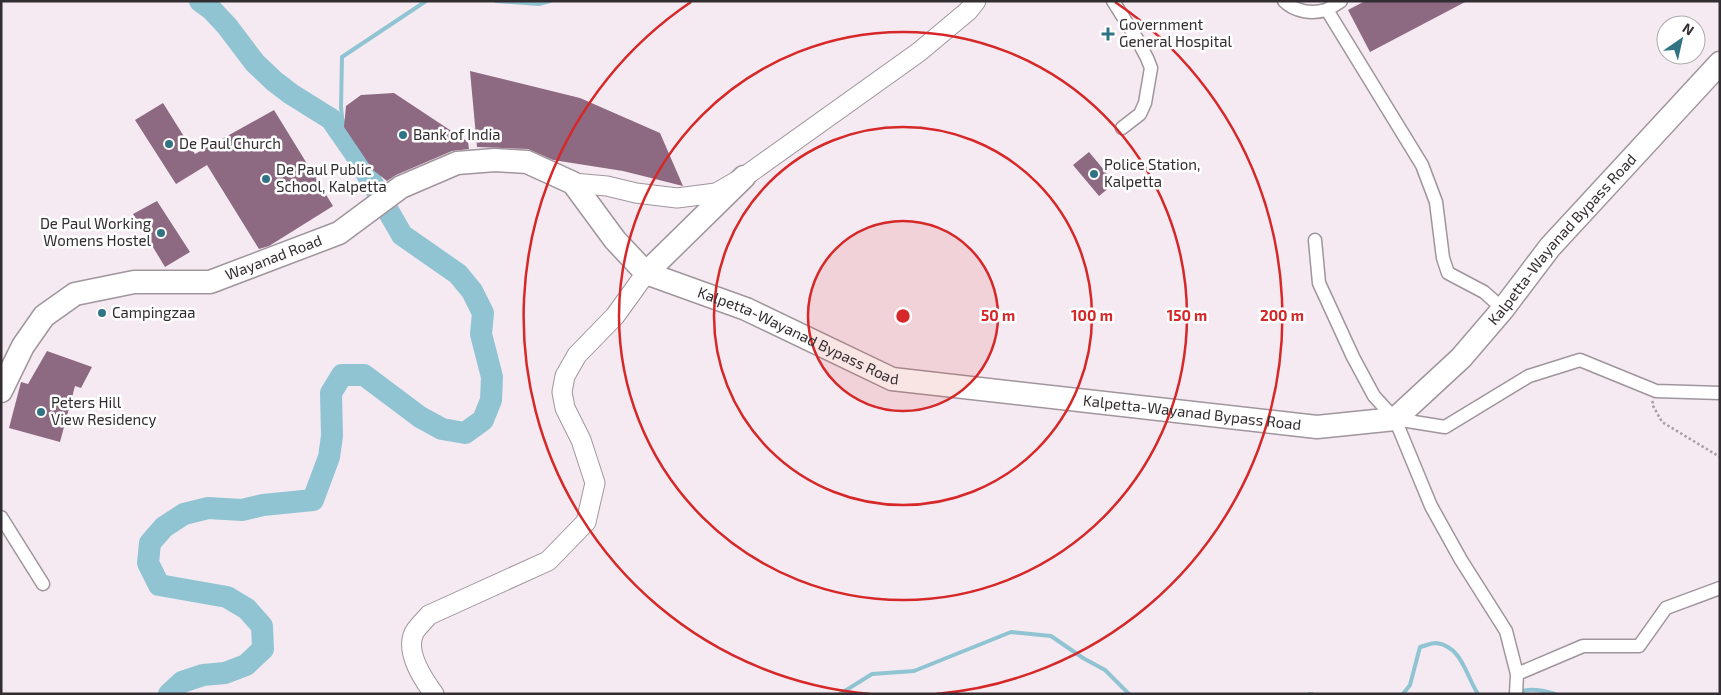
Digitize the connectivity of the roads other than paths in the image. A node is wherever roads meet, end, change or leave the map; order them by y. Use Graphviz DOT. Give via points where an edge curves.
graph roads {
  1 [pos="976,1"];
  2 [pos="1113,1"];
  3 [pos="1284,1"];
  4 [pos="1341,1"];
  5 [pos="1327,10"];
  6 [pos="1720,63"];
  7 [pos="1122,128"];
  8 [pos="744,177"];
  9 [pos="573,183"];
  10 [pos="1315,240"];
  11 [pos="646,273"];
  12 [pos="1503,309"];
  13 [pos="1,391"];
  14 [pos="1720,392"];
  15 [pos="1395,419"];
  16 [pos="1,517"];
  17 [pos="42,584"];
  18 [pos="1720,588"];
  19 [pos="1517,674"];
  20 [pos="434,694"];
  21 [pos="1516,694"];
  1 -- 8 [label="main road" via="919,52"];
  2 -- 7 [label="street" via="1148,58 1150,68 1145,103 1140,114"];
  3 -- 5 [label="street" via="1303,12"];
  4 -- 5 [label="street"];
  5 -- 12 [label="street" via="1422,165 1436,202 1448,273 1484,292"];
  6 -- 12 [label="highway, Kalpetta-Wayanad Bypass Road" via="1550,247"];
  8 -- 9 [label="main road" via="716,193 677,198"];
  8 -- 11 [label="highway"];
  9 -- 11 [label="highway, Kalpetta-Wayanad Bypass Road" via="615,240"];
  9 -- 13 [label="highway, Wayanad Road" via="527,162 457,163 401,187 339,233 210,282 134,282 75,294 44,316 22,346"];
  10 -- 15 [label="street" via="1319,284 1374,396"];
  11 -- 15 [label="highway, Kalpetta-Wayanad Bypass Road" via="746,309 892,379 1318,427"];
  11 -- 20 [label="main road" via="615,316 578,355 565,376 562,392 565,408 595,483 586,522 548,561 429,616 421,623 411,644 419,672"];
  12 -- 15 [label="highway, Kalpetta-Wayanad Bypass Road" via="1461,358"];
  14 -- 15 [label="street" via="1656,391 1580,360 1529,376 1446,427"];
  15 -- 19 [label="street" via="1431,506 1506,631"];
  16 -- 17 [label="street"];
  18 -- 19 [label="street" via="1666,608 1639,646 1583,646"];
  19 -- 21 [label="street"];
}
